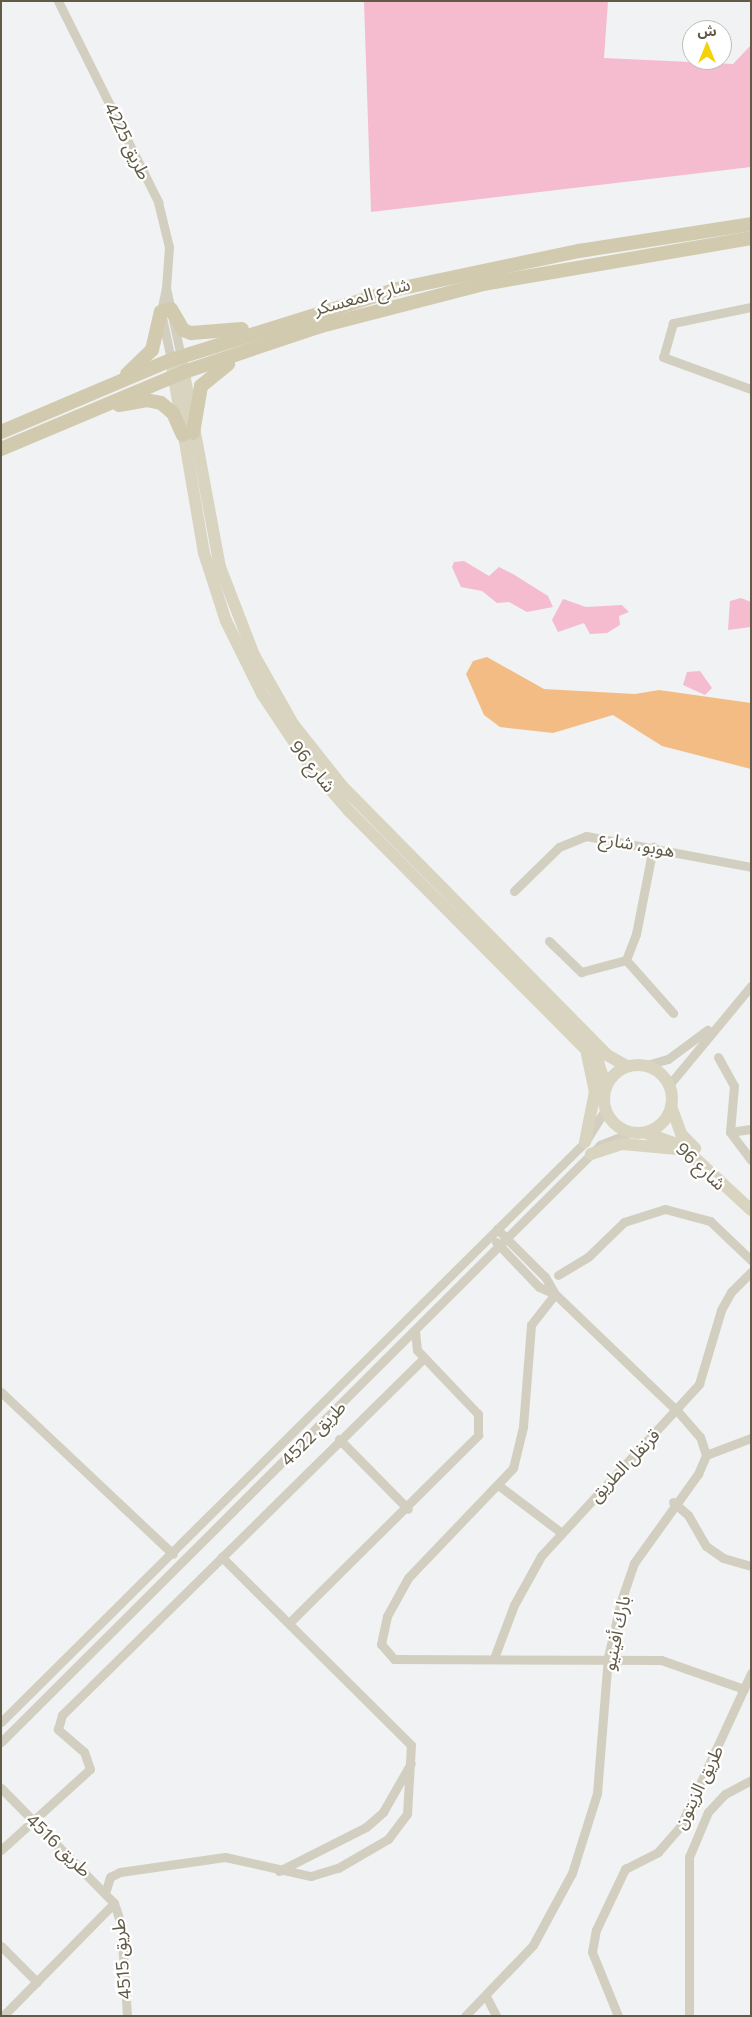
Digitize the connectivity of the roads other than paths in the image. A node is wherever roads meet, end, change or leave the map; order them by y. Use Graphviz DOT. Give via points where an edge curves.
graph roads {
  1 [pos="58,1"];
  2 [pos="751,224"];
  3 [pos="751,238"];
  4 [pos="751,307"];
  5 [pos="166,310"];
  6 [pos="289,321"];
  7 [pos="268,343"];
  8 [pos="176,358"];
  9 [pos="179,374"];
  10 [pos="120,381"];
  11 [pos="751,389"];
  12 [pos="75,415"];
  13 [pos="1,432"];
  14 [pos="188,434"];
  15 [pos="1,449"];
  16 [pos="653,846"];
  17 [pos="751,866"];
  18 [pos="514,891"];
  19 [pos="550,941"];
  20 [pos="626,960"];
  21 [pos="751,986"];
  22 [pos="673,1013"];
  23 [pos="715,1024"];
  24 [pos="584,1048"];
  25 [pos="718,1057"];
  26 [pos="648,1065"];
  27 [pos="625,1066"];
  28 [pos="669,1085"];
  29 [pos="606,1087"];
  30 [pos="672,1106"];
  31 [pos="606,1109"];
  32 [pos="751,1129"];
  33 [pos="730,1132"];
  34 [pos="629,1133"];
  35 [pos="646,1133"];
  36 [pos="585,1142"];
  37 [pos="590,1154"];
  38 [pos="694,1157"];
  39 [pos="751,1160"];
  40 [pos="751,1209"];
  41 [pos="497,1229"];
  42 [pos="490,1236"];
  43 [pos="508,1238"];
  44 [pos="500,1245"];
  45 [pos="751,1260"];
  46 [pos="751,1272"];
  47 [pos="558,1275"];
  48 [pos="545,1277"];
  49 [pos="537,1285"];
  50 [pos="555,1294"];
  51 [pos="415,1332"];
  52 [pos="400,1347"];
  53 [pos="417,1350"];
  54 [pos="424,1358"];
  55 [pos="1,1392"];
  56 [pos="677,1411"];
  57 [pos="751,1438"];
  58 [pos="339,1439"];
  59 [pos="706,1455"];
  60 [pos="498,1485"];
  61 [pos="674,1502"];
  62 [pos="408,1509"];
  63 [pos="560,1531"];
  64 [pos="173,1554"];
  65 [pos="222,1557"];
  66 [pos="751,1566"];
  67 [pos="289,1623"];
  68 [pos="608,1657"];
  69 [pos="494,1658"];
  70 [pos="751,1674"];
  71 [pos="744,1689"];
  72 [pos="1,1722"];
  73 [pos="1,1742"];
  74 [pos="413,1759"];
  75 [pos="751,1780"];
  76 [pos="1,1788"];
  77 [pos="34,1822"];
  78 [pos="1,1850"];
  79 [pos="278,1871"];
  80 [pos="106,1890"];
  81 [pos="114,1903"];
  82 [pos="1,1946"];
  83 [pos="37,1982"];
  84 [pos="486,1998"];
  85 [pos="3,2016"];
  86 [pos="127,2016"];
  87 [pos="465,2016"];
  88 [pos="496,2016"];
  89 [pos="618,2016"];
  90 [pos="689,2016"];
  1 -- 5 [label="street, طريق 4225" via="158,202 168,246"];
  2 -- 6 [label="main road, شارع المعسكر" via="478,271"];
  3 -- 7 [label="main road, شارع المعسكر" via="483,284"];
  4 -- 11 [label="street" via="676,322 668,328 664,360 694,366"];
  5 -- 6 [label="main road" via="183,330 197,334"];
  5 -- 8 [label="street, طريق 4225"];
  5 -- 10 [label="main road" via="152,350"];
  6 -- 8 [label="main road, شارع المعسكر"];
  7 -- 9 [label="main road, شارع المعسكر"];
  7 -- 14 [label="main road" via="204,381 196,397"];
  8 -- 9 [label="street, شارع 96"];
  8 -- 10 [label="main road, شارع المعسكر"];
  9 -- 12 [label="main road, شارع المعسكر"];
  9 -- 14 [label="street, شارع 96"];
  10 -- 13 [label="main road, شارع المعسكر"];
  12 -- 14 [label="main road" via="151,400 173,414"];
  12 -- 15 [label="main road, شارع المعسكر"];
  14 -- 24 [label="street, شارع 96" via="204,553 223,612 242,658 286,732 349,811"];
  14 -- 27 [label="street, شارع 96" via="214,543 238,620 293,724 343,787 595,1043"];
  16 -- 17 [label="street, هوبو، شارع"];
  16 -- 18 [label="street, هوبو، شارع" via="578,837 559,846"];
  16 -- 20 [label="street" via="636,934"];
  19 -- 20 [label="street" via="581,972"];
  20 -- 22 [label="street"];
  21 -- 23 [label="street"];
  23 -- 26 [label="street" via="668,1059"];
  23 -- 28 [label="street"];
  24 -- 29 [label="street, شارع 96" via="598,1062"];
  24 -- 36 [label="street" via="595,1092"];
  25 -- 33 [label="street" via="728,1067 734,1086"];
  26 -- 27 [label="street"];
  26 -- 28 [label="street" via="663,1074"];
  27 -- 29 [label="street"];
  28 -- 30 [label="street"];
  29 -- 31 [label="street"];
  30 -- 35 [label="street" via="660,1125"];
  30 -- 40 [label="street, شارع 96" via="681,1134"];
  31 -- 34 [label="street" via="615,1123"];
  31 -- 36 [label="street, طريق 4522"];
  32 -- 33 [label="street"];
  33 -- 39 [label="street"];
  34 -- 35 [label="street"];
  34 -- 37 [label="street, طريق 4522" via="613,1137"];
  35 -- 38 [label="street, شارع 96" via="669,1138"];
  36 -- 41 [label="street, طريق 4522"];
  37 -- 38 [label="street" via="622,1144 651,1144"];
  37 -- 43 [label="street, طريق 4522"];
  38 -- 40 [label="street, شارع 96"];
  41 -- 42 [label="street, طريق 4522"];
  41 -- 43 [label="street"];
  42 -- 44 [label="street"];
  42 -- 64 [label="street, طريق 4522"];
  43 -- 44 [label="street, طريق 4522"];
  43 -- 48 [label="street"];
  44 -- 49 [label="street"];
  44 -- 51 [label="street, طريق 4522"];
  45 -- 47 [label="street" via="710,1221 665,1209 624,1222 588,1258"];
  46 -- 56 [label="street, قرنفل الطريق" via="730,1292 716,1325 703,1374"];
  48 -- 49 [label="street"];
  48 -- 50 [label="street"];
  49 -- 50 [label="street"];
  50 -- 56 [label="street"];
  50 -- 60 [label="street" via="531,1325 520,1448 513,1468"];
  51 -- 52 [label="street, طريق 4522"];
  51 -- 53 [label="street"];
  52 -- 53 [label="street"];
  52 -- 73 [label="street, طريق 4522"];
  53 -- 54 [label="street"];
  54 -- 58 [label="street"];
  54 -- 62 [label="street" via="478,1414 480,1427 468,1448"];
  55 -- 64 [label="street"];
  56 -- 59 [label="street" via="700,1437"];
  56 -- 63 [label="street, قرنفل الطريق"];
  57 -- 59 [label="street"];
  58 -- 62 [label="street, طريق 4522"];
  58 -- 65 [label="street"];
  59 -- 61 [label="street, بارك أفينيو" via="698,1474"];
  60 -- 63 [label="street"];
  60 -- 69 [label="street" via="429,1552 394,1600 381,1644 394,1658"];
  61 -- 66 [label="street" via="688,1515 706,1546 723,1558"];
  61 -- 68 [label="street, بارك أفينيو" via="634,1563"];
  62 -- 67 [label="street"];
  63 -- 69 [label="street, قرنفل الطريق" via="526,1580"];
  64 -- 72 [label="street, طريق 4522"];
  65 -- 67 [label="street"];
  65 -- 77 [label="street" via="62,1715 58,1729 90,1760 90,1769"];
  67 -- 74 [label="street" via="411,1745"];
  68 -- 69 [label="street"];
  68 -- 71 [label="street" via="661,1660"];
  68 -- 84 [label="street, بارك أفينيو" via="601,1768 582,1850 533,1945"];
  70 -- 71 [label="street, طريق الزيتون"];
  71 -- 89 [label="street, طريق الزيتون" via="680,1827 658,1852 625,1869 596,1930 592,1952"];
  74 -- 79 [label="street" via="383,1812 366,1827"];
  74 -- 79 [label="street" via="407,1814 388,1839 338,1868 311,1876"];
  75 -- 90 [label="street" via="725,1794 708,1812 689,1856"];
  76 -- 77 [label="street, طريق 4516"];
  77 -- 78 [label="street"];
  77 -- 80 [label="street, طريق 4516"];
  79 -- 80 [label="street" via="225,1857 120,1872 110,1877"];
  80 -- 81 [label="street, طريق 4516"];
  81 -- 83 [label="street"];
  81 -- 86 [label="street, طريق 4515" via="121,1926"];
  82 -- 83 [label="street"];
  83 -- 85 [label="street"];
  84 -- 87 [label="street, بارك أفينيو"];
  84 -- 88 [label="street"];
}
